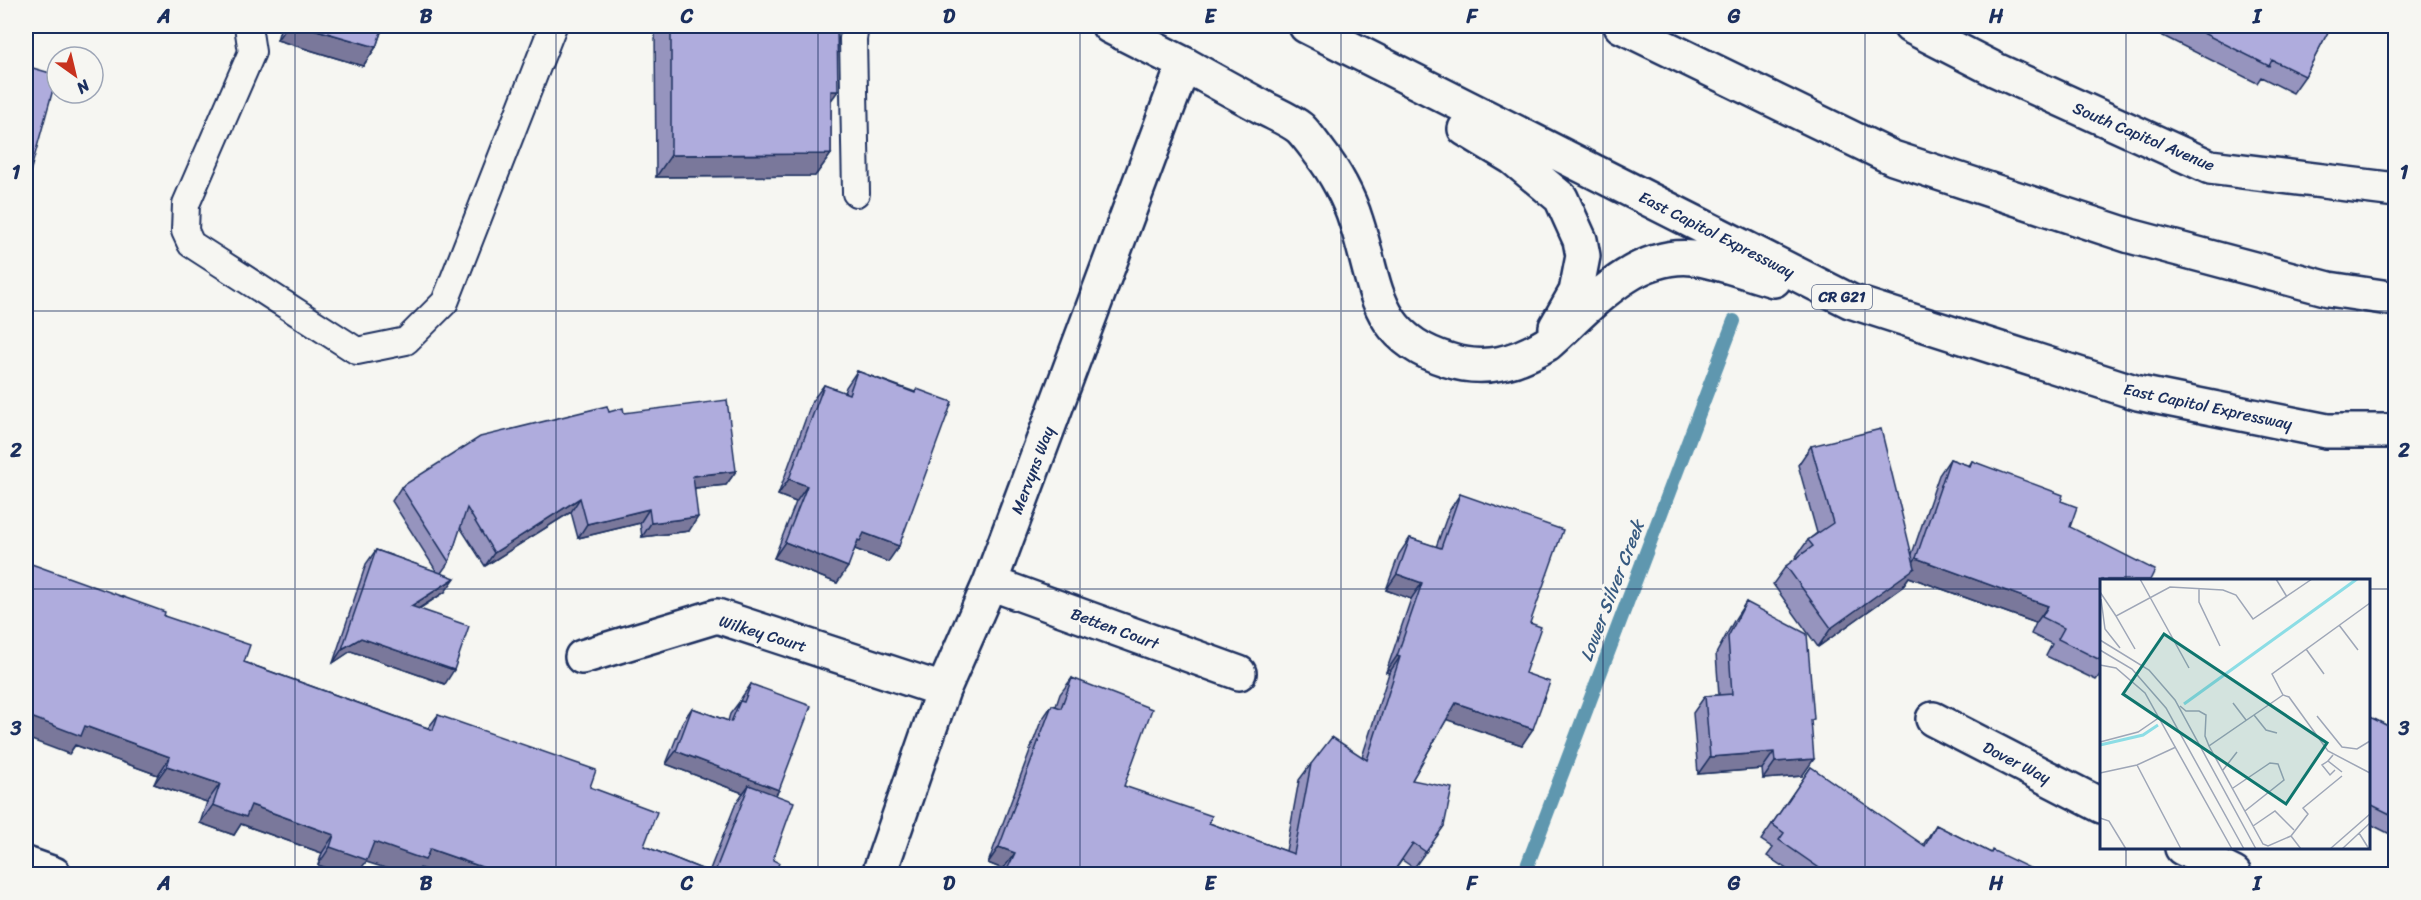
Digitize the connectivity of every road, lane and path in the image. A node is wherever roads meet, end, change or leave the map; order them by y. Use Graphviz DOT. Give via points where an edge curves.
graph roads {
  1 [pos="248,26"];
  2 [pos="553,26"];
  3 [pos="855,26"];
  4 [pos="1109,26"];
  5 [pos="1621,26"];
  6 [pos="1910,26"];
  7 [pos="1319,32"];
  8 [pos="1184,64"];
  9 [pos="2396,190"];
  10 [pos="856,193"];
  11 [pos="2396,299"];
  12 [pos="1850,301"];
  13 [pos="1547,344"];
  14 [pos="2396,431"];
  15 [pos="990,583"];
  16 [pos="582,657"];
  17 [pos="1239,673"];
  18 [pos="943,690"];
  19 [pos="1933,719"];
  20 [pos="2100,805"];
  21 [pos="2184,849"];
  22 [pos="26,864"];
  23 [pos="54,874"];
  24 [pos="879,874"];
  25 [pos="2234,874"];
  1 -- 2 [label="lane" via="252,52 186,204 185,231 191,244 357,351 406,341 445,302"];
  3 -- 10 [label="lane"];
  4 -- 8 [label="main road"];
  5 -- 11 [label="main road" via="1893,158 2130,236 2329,289"];
  6 -- 9 [label="main road, South Capitol Avenue" via="1996,70 2210,167"];
  7 -- 12 [label="main road, East Capitol Expressway / CR G21"];
  7 -- 13 [label="main road" via="1513,158 1561,198 1583,256 1576,292"];
  8 -- 13 [label="main road" via="1300,128 1322,154 1356,220 1379,303 1404,338 1431,355 1461,364 1487,366 1511,361"];
  8 -- 15 [label="main road, Mervyns Way"];
  12 -- 13 [label="main road" via="1694,258 1661,259 1636,268"];
  12 -- 14 [label="main road, East Capitol Expressway / CR G21" via="2138,393 2326,431"];
  15 -- 17 [label="main road, Betten Court"];
  15 -- 18 [label="main road, Mervyns Way"];
  16 -- 18 [label="main road, Wilkey Court" via="717,616"];
  18 -- 24 [label="main road, Mervyns Way"];
  19 -- 20 [label="main road, Dover Way"];
  21 -- 25 [label="main road"];
  22 -- 23 [label="main road"];
}
